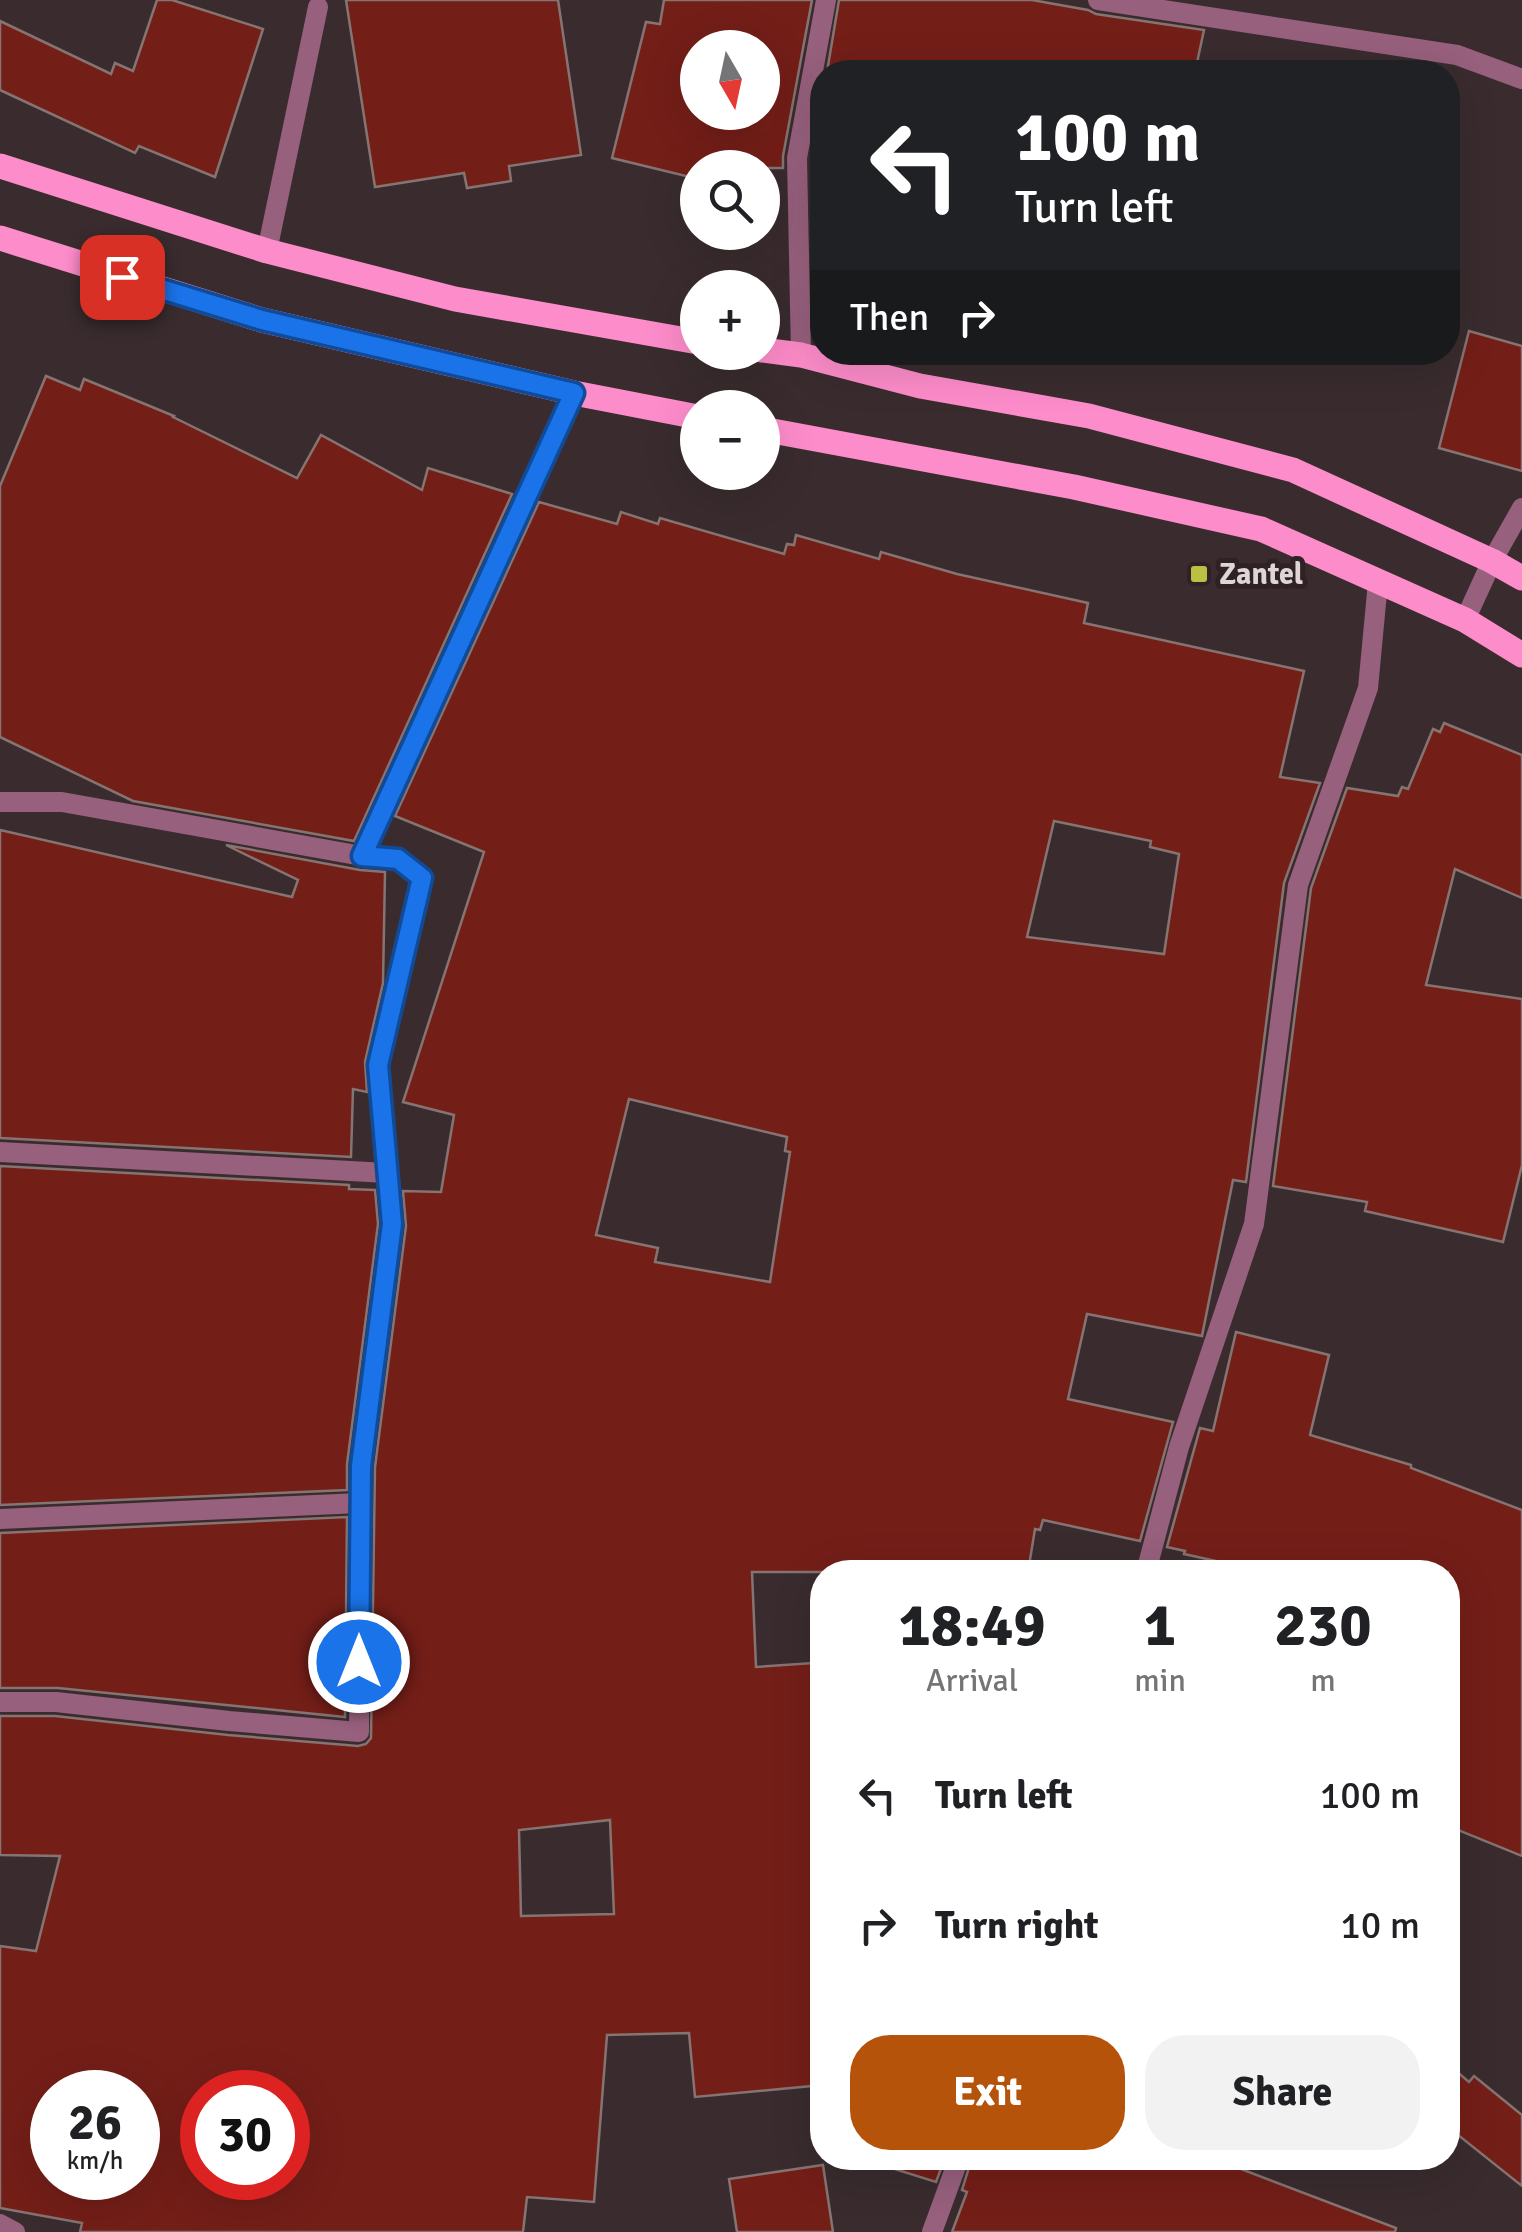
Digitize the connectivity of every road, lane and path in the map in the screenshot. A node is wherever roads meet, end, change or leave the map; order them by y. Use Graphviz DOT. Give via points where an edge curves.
graph roads {
  1 [pos="826,0"];
  2 [pos="1098,0"];
  3 [pos="318,7"];
  4 [pos="815,60"];
  5 [pos="1522,78"];
  6 [pos="810,87"];
  7 [pos="0,166"];
  8 [pos="0,238"];
  9 [pos="267,252"];
  10 [pos="680,339"];
  11 [pos="780,352"];
  12 [pos="801,355"];
  13 [pos="810,357"];
  14 [pos="839,365"];
  15 [pos="574,393"];
  16 [pos="680,413"];
  17 [pos="780,432"];
  18 [pos="1522,508"];
  19 [pos="1492,561"];
  20 [pos="1522,578"];
  21 [pos="1378,582"];
  22 [pos="1465,620"];
  23 [pos="1522,655"];
  24 [pos="0,802"];
  25 [pos="362,856"];
  26 [pos="0,1152"];
  27 [pos="387,1174"];
  28 [pos="360,1502"];
  29 [pos="0,1520"];
  30 [pos="1149,1560"];
  31 [pos="0,1702"];
  32 [pos="955,2170"];
  33 [pos="0,2224"];
  34 [pos="15,2232"];
  35 [pos="932,2232"];
  1 -- 4 [label="street"];
  2 -- 5 [label="street" via="1457,55"];
  3 -- 9 [label="street"];
  6 -- 12 [label="street" via="797,158"];
  7 -- 9 [label="main road"];
  8 -- 15 [label="main road" via="262,320"];
  9 -- 10 [label="main road" via="455,299"];
  11 -- 12 [label="main road"];
  12 -- 13 [label="main road"];
  14 -- 19 [label="main road" via="1089,416 1292,470"];
  15 -- 16 [label="main road"];
  15 -- 25 [label="street"];
  17 -- 21 [label="main road" via="1262,530"];
  18 -- 19 [label="street"];
  19 -- 20 [label="main road"];
  19 -- 22 [label="street"];
  21 -- 22 [label="main road"];
  21 -- 30 [label="street" via="1368,688 1298,885 1254,1224 1178,1447"];
  22 -- 23 [label="main road"];
  24 -- 25 [label="street" via="62,802"];
  25 -- 27 [label="street" via="398,859 422,878 378,1065"];
  26 -- 27 [label="street"];
  27 -- 28 [label="street" via="392,1224"];
  28 -- 29 [label="street"];
  28 -- 31 [label="street" via="360,1732"];
  32 -- 35 [label="street"];
  33 -- 34 [label="street"];
}
